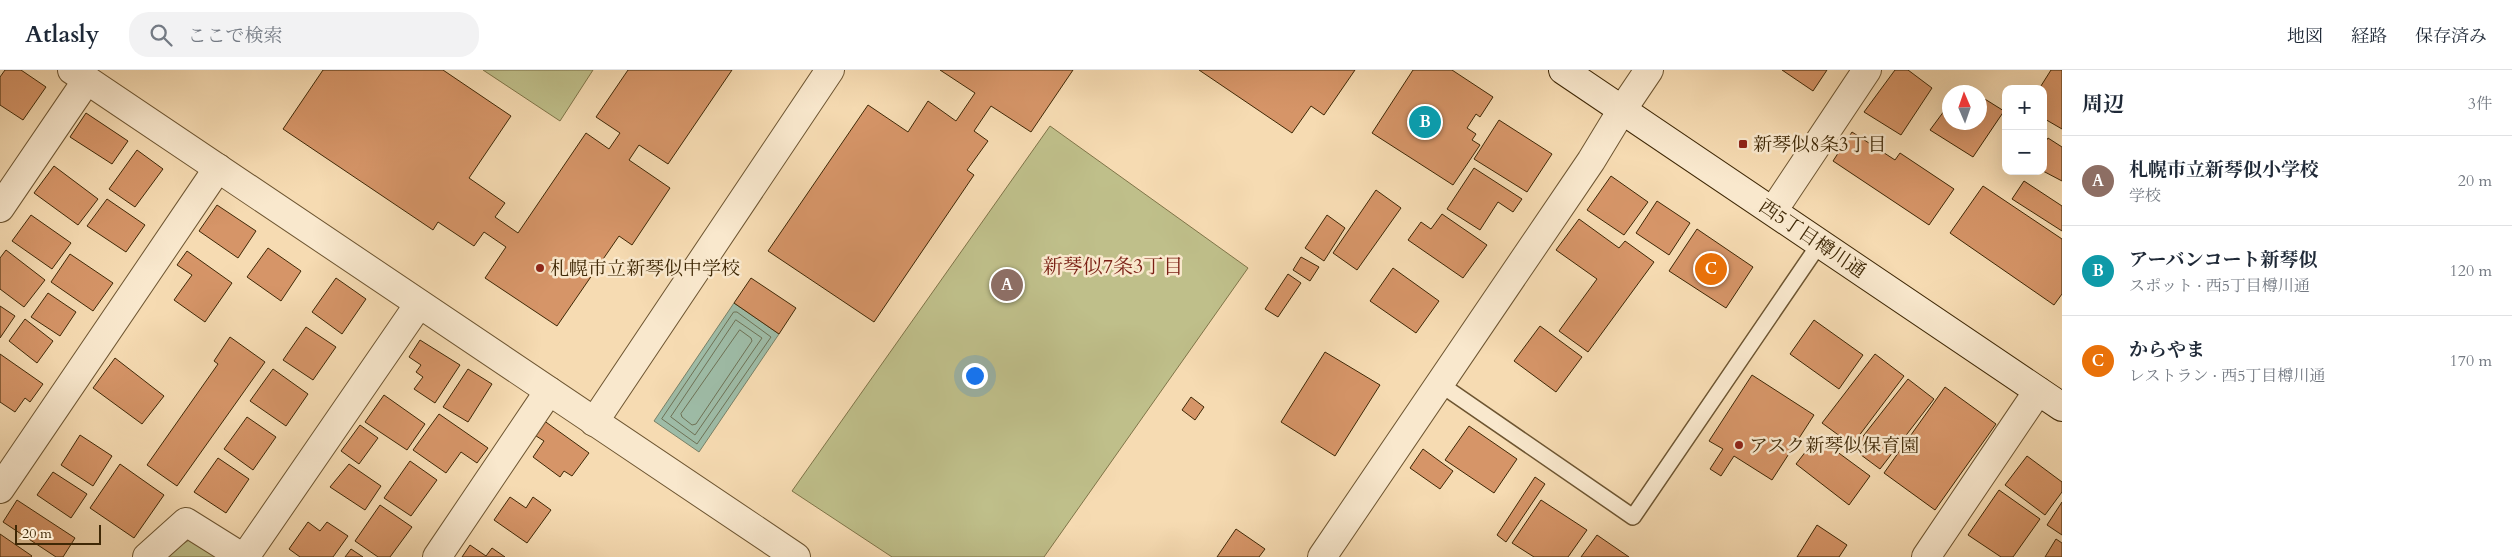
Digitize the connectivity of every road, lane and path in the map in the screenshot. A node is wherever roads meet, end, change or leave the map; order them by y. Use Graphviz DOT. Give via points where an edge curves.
graph roads {
  1 [pos="830,70"];
  2 [pos="1563,70"];
  3 [pos="1649,70"];
  4 [pos="1867,70"];
  5 [pos="79,75"];
  6 [pos="1622,110"];
  7 [pos="218,168"];
  8 [pos="0,208"];
  9 [pos="1773,211"];
  10 [pos="1820,243"];
  11 [pos="419,304"];
  12 [pos="1440,384"];
  13 [pos="549,391"];
  14 [pos="2038,391"];
  15 [pos="2062,407"];
  16 [pos="594,422"];
  17 [pos="0,489"];
  18 [pos="147,557"];
  19 [pos="244,557"];
  20 [pos="437,557"];
  21 [pos="796,557"];
  22 [pos="1322,557"];
  23 [pos="1926,557"];
  1 -- 16 [label="street"];
  2 -- 6 [label="street, 西5丁目樽川通"];
  3 -- 6 [label="street"];
  4 -- 9 [label="street"];
  5 -- 7 [label="street"];
  5 -- 8 [label="street"];
  6 -- 9 [label="street, 西5丁目樽川通"];
  6 -- 12 [label="street"];
  7 -- 11 [label="street"];
  7 -- 17 [label="street"];
  9 -- 10 [label="street, 西5丁目樽川通"];
  10 -- 12 [label="lane" via="1633,518"];
  10 -- 14 [label="street, 西5丁目樽川通"];
  11 -- 13 [label="street"];
  11 -- 19 [label="street"];
  12 -- 22 [label="street"];
  13 -- 16 [label="street"];
  13 -- 20 [label="street"];
  14 -- 15 [label="street, 西5丁目樽川通"];
  14 -- 23 [label="street"];
  16 -- 21 [label="street"];
  18 -- 19 [label="street" via="186,522"];
}
